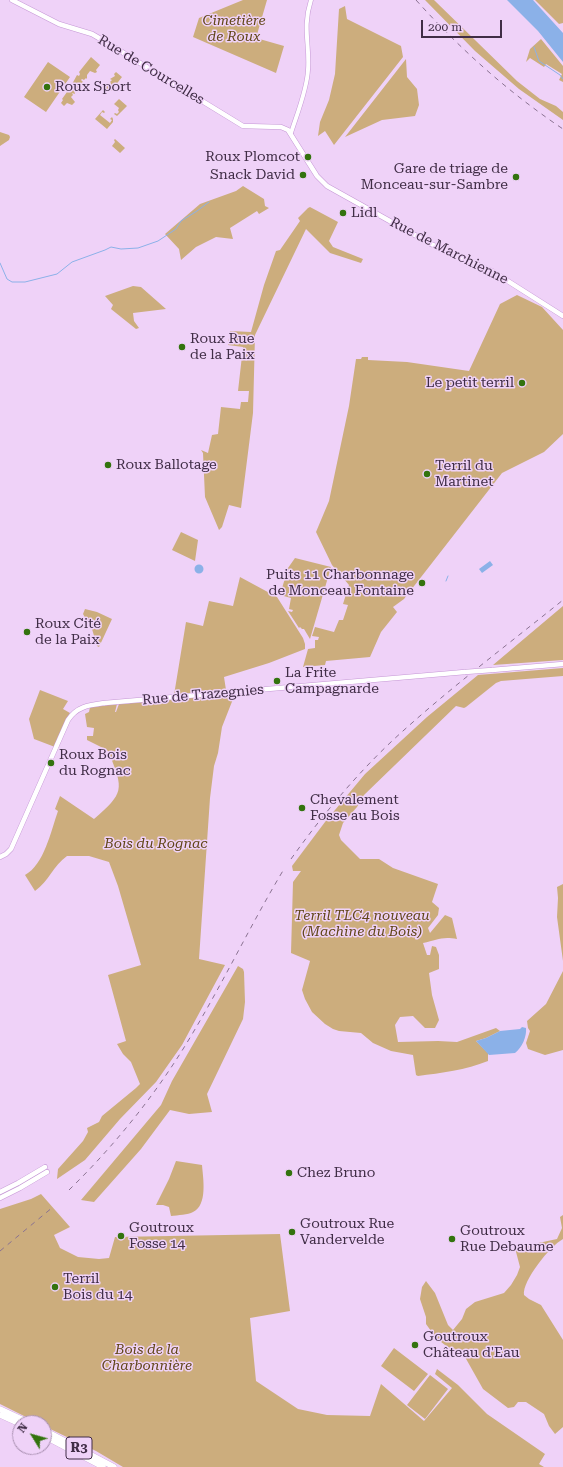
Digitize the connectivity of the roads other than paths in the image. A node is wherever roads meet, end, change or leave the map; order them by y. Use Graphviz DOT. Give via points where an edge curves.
graph roads {
  1 [pos="12,0"];
  2 [pos="311,0"];
  3 [pos="290,133"];
  4 [pos="563,316"];
  5 [pos="563,664"];
  6 [pos="0,857"];
  7 [pos="0,1192"];
  8 [pos="0,1198"];
  9 [pos="0,1409"];
  10 [pos="0,1415"];
  11 [pos="13,1415"];
  12 [pos="12,1420"];
  13 [pos="52,1434"];
  14 [pos="52,1440"];
  15 [pos="104,1467"];
  16 [pos="114,1467"];
  1 -- 3 [label="main road, Rue de Courcelles" via="59,24 104,40 243,126 280,127"];
  2 -- 3 [label="street" via="305,30 308,76"];
  3 -- 4 [label="main road, Rue de Marchienne" via="312,170 327,186 433,245 492,271"];
  5 -- 6 [label="main road, Rue de Trazegnies, bridge" via="83,707 74,712 68,720 11,849"];
  7 -- 8 [label="main road" via="46,1169 20,1188"];
  9 -- 11 [label="highway"];
  10 -- 12 [label="highway"];
  13 -- 16 [label="highway, R3"];
  14 -- 15 [label="highway, R3"];
}
